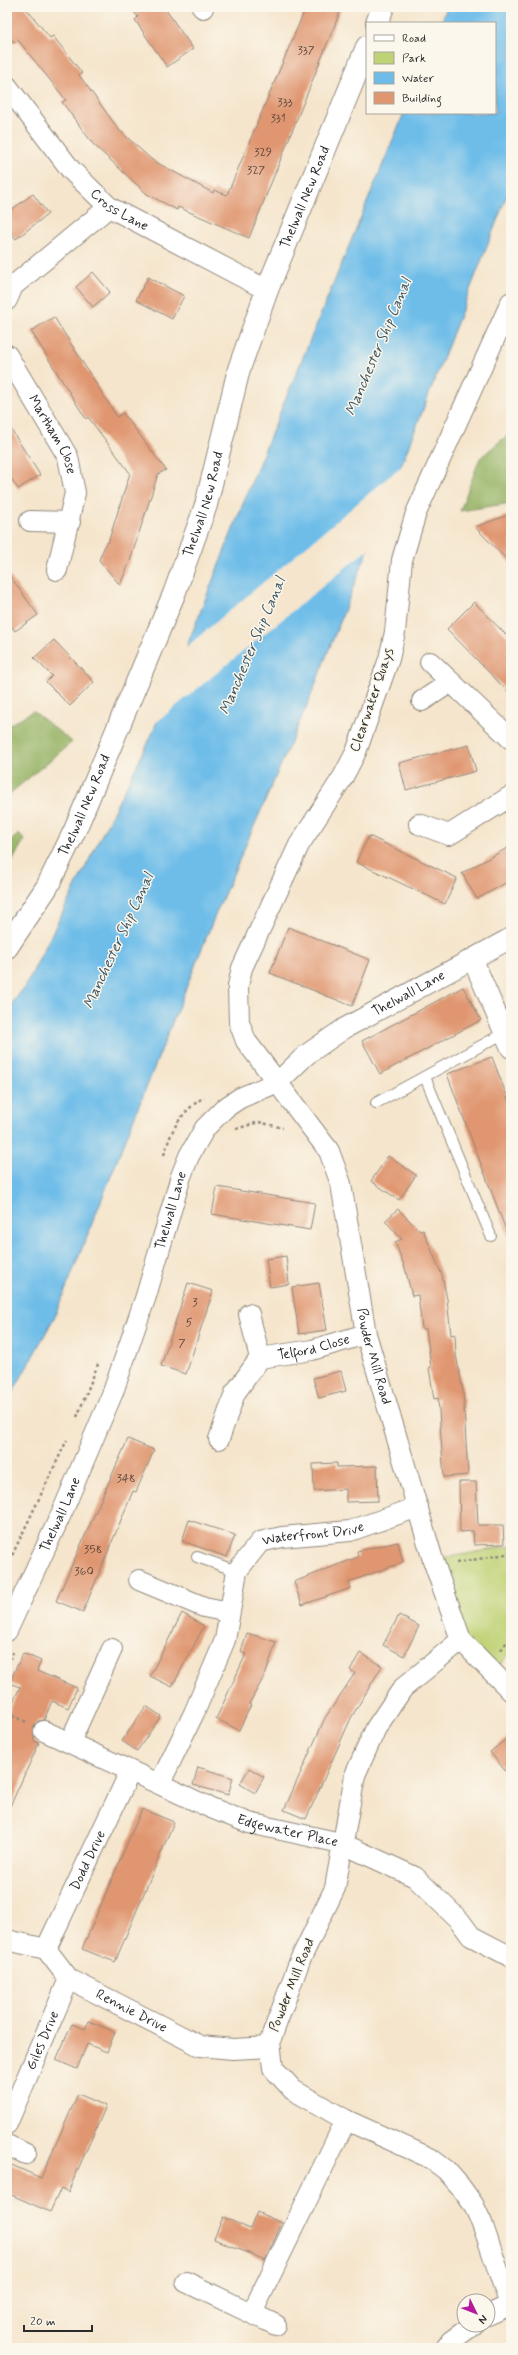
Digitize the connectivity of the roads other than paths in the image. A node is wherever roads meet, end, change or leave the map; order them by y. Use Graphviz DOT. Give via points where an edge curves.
graph roads {
  1 [pos="384,7"];
  2 [pos="377,22"];
  3 [pos="366,49"];
  4 [pos="7,86"];
  5 [pos="109,207"];
  6 [pos="267,290"];
  7 [pos="7,300"];
  8 [pos="511,302"];
  9 [pos="7,355"];
  10 [pos="30,521"];
  11 [pos="70,522"];
  12 [pos="57,570"];
  13 [pos="430,662"];
  14 [pos="451,682"];
  15 [pos="422,701"];
  16 [pos="510,735"];
  17 [pos="511,796"];
  18 [pos="419,824"];
  19 [pos="511,938"];
  20 [pos="7,947"];
  21 [pos="473,960"];
  22 [pos="509,1036"];
  23 [pos="425,1077"];
  24 [pos="278,1082"];
  25 [pos="376,1103"];
  26 [pos="491,1236"];
  27 [pos="249,1314"];
  28 [pos="366,1334"];
  29 [pos="260,1358"];
  30 [pos="219,1439"];
  31 [pos="418,1507"];
  32 [pos="197,1557"];
  33 [pos="237,1571"];
  34 [pos="140,1580"];
  35 [pos="229,1612"];
  36 [pos="7,1631"];
  37 [pos="461,1640"];
  38 [pos="112,1649"];
  39 [pos="511,1691"];
  40 [pos="44,1731"];
  41 [pos="70,1742"];
  42 [pos="130,1772"];
  43 [pos="160,1783"];
  44 [pos="341,1844"];
  45 [pos="7,1940"];
  46 [pos="46,1949"];
  47 [pos="511,1957"];
  48 [pos="69,1979"];
  49 [pos="270,2047"];
  50 [pos="346,2120"];
  51 [pos="7,2124"];
  52 [pos="7,2145"];
  53 [pos="26,2154"];
  54 [pos="186,2282"];
  55 [pos="510,2306"];
  56 [pos="496,2312"];
  57 [pos="252,2313"];
  58 [pos="276,2325"];
  59 [pos="462,2333"];
  60 [pos="446,2348"];
  1 -- 2 [label="main road"];
  3 -- 6 [label="main road, Thelwall New Road"];
  4 -- 5 [label="street, Cross Lane" via="71,170"];
  5 -- 6 [label="street, Cross Lane"];
  5 -- 7 [label="street" via="13,286"];
  6 -- 20 [label="main road, Thelwall New Road" via="238,370 206,505 174,594 75,830 47,887"];
  8 -- 24 [label="street, Clearwater Quays" via="416,513 402,560 395,632 389,659 356,752 343,777 299,844 242,968 238,986 239,1022 246,1041"];
  9 -- 11 [label="street, Martham Close" via="68,457 75,493"];
  10 -- 11 [label="street"];
  11 -- 12 [label="street, Martham Close"];
  13 -- 14 [label="street"];
  14 -- 15 [label="street"];
  14 -- 16 [label="street"];
  17 -- 18 [label="street" via="448,835"];
  19 -- 21 [label="street, Thelwall Lane"];
  21 -- 22 [label="street"];
  21 -- 24 [label="street, Thelwall Lane" via="346,1028 306,1055"];
  22 -- 23 [label="lane"];
  23 -- 25 [label="lane"];
  23 -- 26 [label="lane"];
  24 -- 28 [label="street, Powder Mill Road" via="326,1147 336,1167"];
  24 -- 36 [label="street, Thelwall Lane" via="240,1098 225,1108 205,1128 189,1156 171,1204 134,1336 113,1392 60,1517"];
  27 -- 29 [label="street, Telford Close"];
  28 -- 29 [label="street, Telford Close" via="312,1350"];
  28 -- 31 [label="street, Powder Mill Road"];
  29 -- 30 [label="street, Telford Close" via="235,1393"];
  31 -- 33 [label="street, Waterfront Drive" via="350,1531 282,1537 260,1542"];
  31 -- 37 [label="street, Powder Mill Road"];
  32 -- 33 [label="lane"];
  33 -- 35 [label="street, Waterfront Drive"];
  34 -- 35 [label="street" via="204,1607"];
  35 -- 43 [label="street, Waterfront Drive" via="224,1640 194,1713"];
  37 -- 39 [label="street, Powder Mill Road"];
  37 -- 44 [label="street, Powder Mill Road" via="403,1688 376,1728 355,1775"];
  38 -- 41 [label="street"];
  40 -- 41 [label="street, Edgewater Place"];
  41 -- 42 [label="street, Edgewater Place"];
  42 -- 43 [label="street, Edgewater Place"];
  42 -- 46 [label="street, Dodd Drive"];
  43 -- 44 [label="street, Edgewater Place" via="211,1808 250,1823"];
  44 -- 47 [label="street, Edgewater Place" via="415,1877 460,1921 471,1936"];
  44 -- 49 [label="street, Powder Mill Road" via="335,1888 300,1960"];
  45 -- 46 [label="street"];
  46 -- 48 [label="street, Rennie Drive"];
  48 -- 49 [label="street, Rennie Drive" via="200,2046 233,2049"];
  48 -- 51 [label="street, Giles Drive"];
  49 -- 50 [label="street, Powder Mill Road" via="273,2068 293,2090"];
  50 -- 55 [label="street, Powder Mill Road" via="430,2158 446,2170 473,2204 482,2223"];
  50 -- 57 [label="street"];
  52 -- 53 [label="street"];
  54 -- 57 [label="street"];
  55 -- 56 [label="street"];
  57 -- 58 [label="street"];
  59 -- 60 [label="street"];
}
